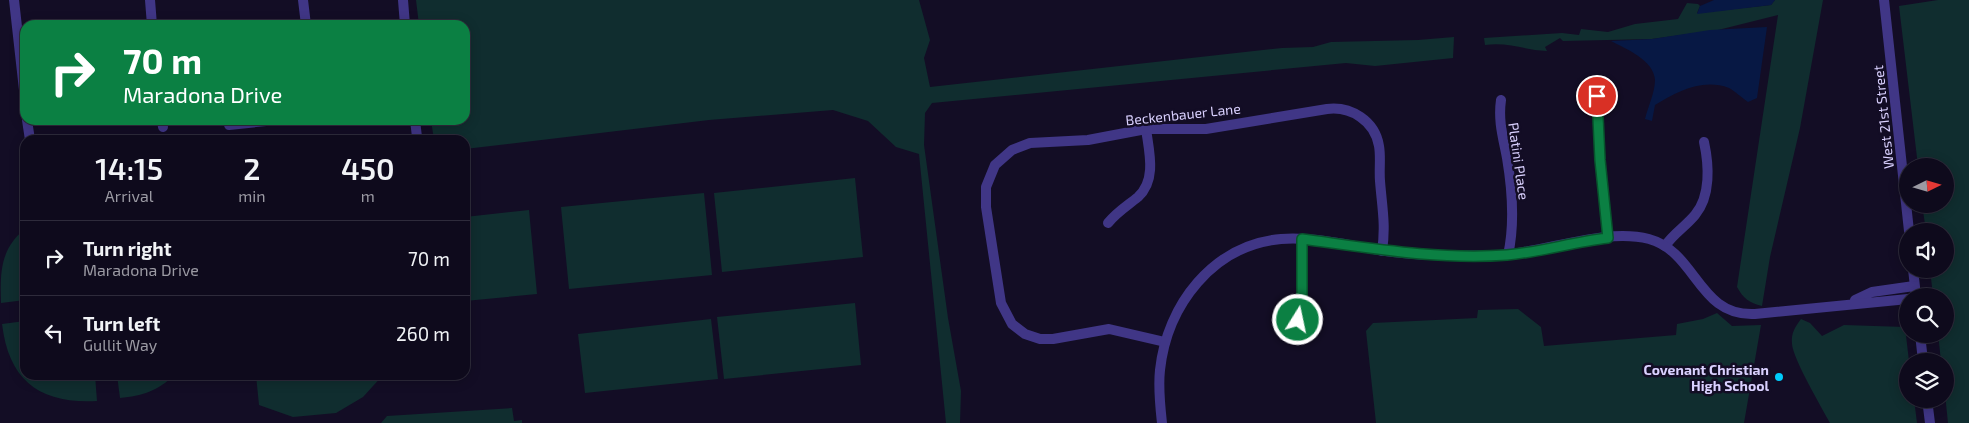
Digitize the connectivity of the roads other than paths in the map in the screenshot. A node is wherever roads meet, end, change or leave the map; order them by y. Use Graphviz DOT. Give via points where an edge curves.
graph roads {
  1 [pos="14,0"];
  2 [pos="150,0"];
  3 [pos="303,0"];
  4 [pos="403,0"];
  5 [pos="1884,0"];
  6 [pos="152,20"];
  7 [pos="305,20"];
  8 [pos="405,20"];
  9 [pos="20,54"];
  10 [pos="1597,96"];
  11 [pos="1501,100"];
  12 [pos="1146,129"];
  13 [pos="1704,142"];
  14 [pos="1108,223"];
  15 [pos="1908,223"];
  16 [pos="1608,238"];
  17 [pos="1302,239"];
  18 [pos="1665,246"];
  19 [pos="1382,251"];
  20 [pos="1508,255"];
  21 [pos="1899,291"];
  22 [pos="1899,299"];
  23 [pos="1849,303"];
  24 [pos="1298,320"];
  25 [pos="1165,342"];
  26 [pos="1929,408"];
  27 [pos="1162,423"];
  28 [pos="1930,423"];
  1 -- 9 [label="street"];
  2 -- 6 [label="street"];
  3 -- 7 [label="street"];
  4 -- 8 [label="street"];
  5 -- 15 [label="street, West 21st Street"];
  10 -- 16 [label="street"];
  11 -- 20 [label="street, Platini Place" via="1498,115 1512,204"];
  12 -- 14 [label="street" via="1149,180 1142,193"];
  12 -- 19 [label="street, Beckenbauer Lane" via="1206,129 1330,109 1346,110 1359,116 1372,128 1378,142 1386,221"];
  12 -- 25 [label="street, Beckenbauer Lane" via="1088,140 1026,144 1007,153 991,173 986,187 986,207 1001,303 1012,324 1025,334 1053,339 1108,329"];
  13 -- 18 [label="street" via="1709,164 1702,202 1696,214 1675,232"];
  16 -- 18 [label="street" via="1641,237"];
  16 -- 20 [label="street"];
  17 -- 19 [label="street"];
  17 -- 24 [label="street" via="1302,309"];
  17 -- 25 [label="street" via="1256,244 1217,263 1184,298"];
  18 -- 23 [label="street" via="1714,301 1737,313 1756,314"];
  19 -- 20 [label="street" via="1421,255"];
  21 -- 23 [label="street" via="1872,292"];
  22 -- 23 [label="street"];
  25 -- 27 [label="street" via="1159,380"];
  26 -- 28 [label="street"];
}
